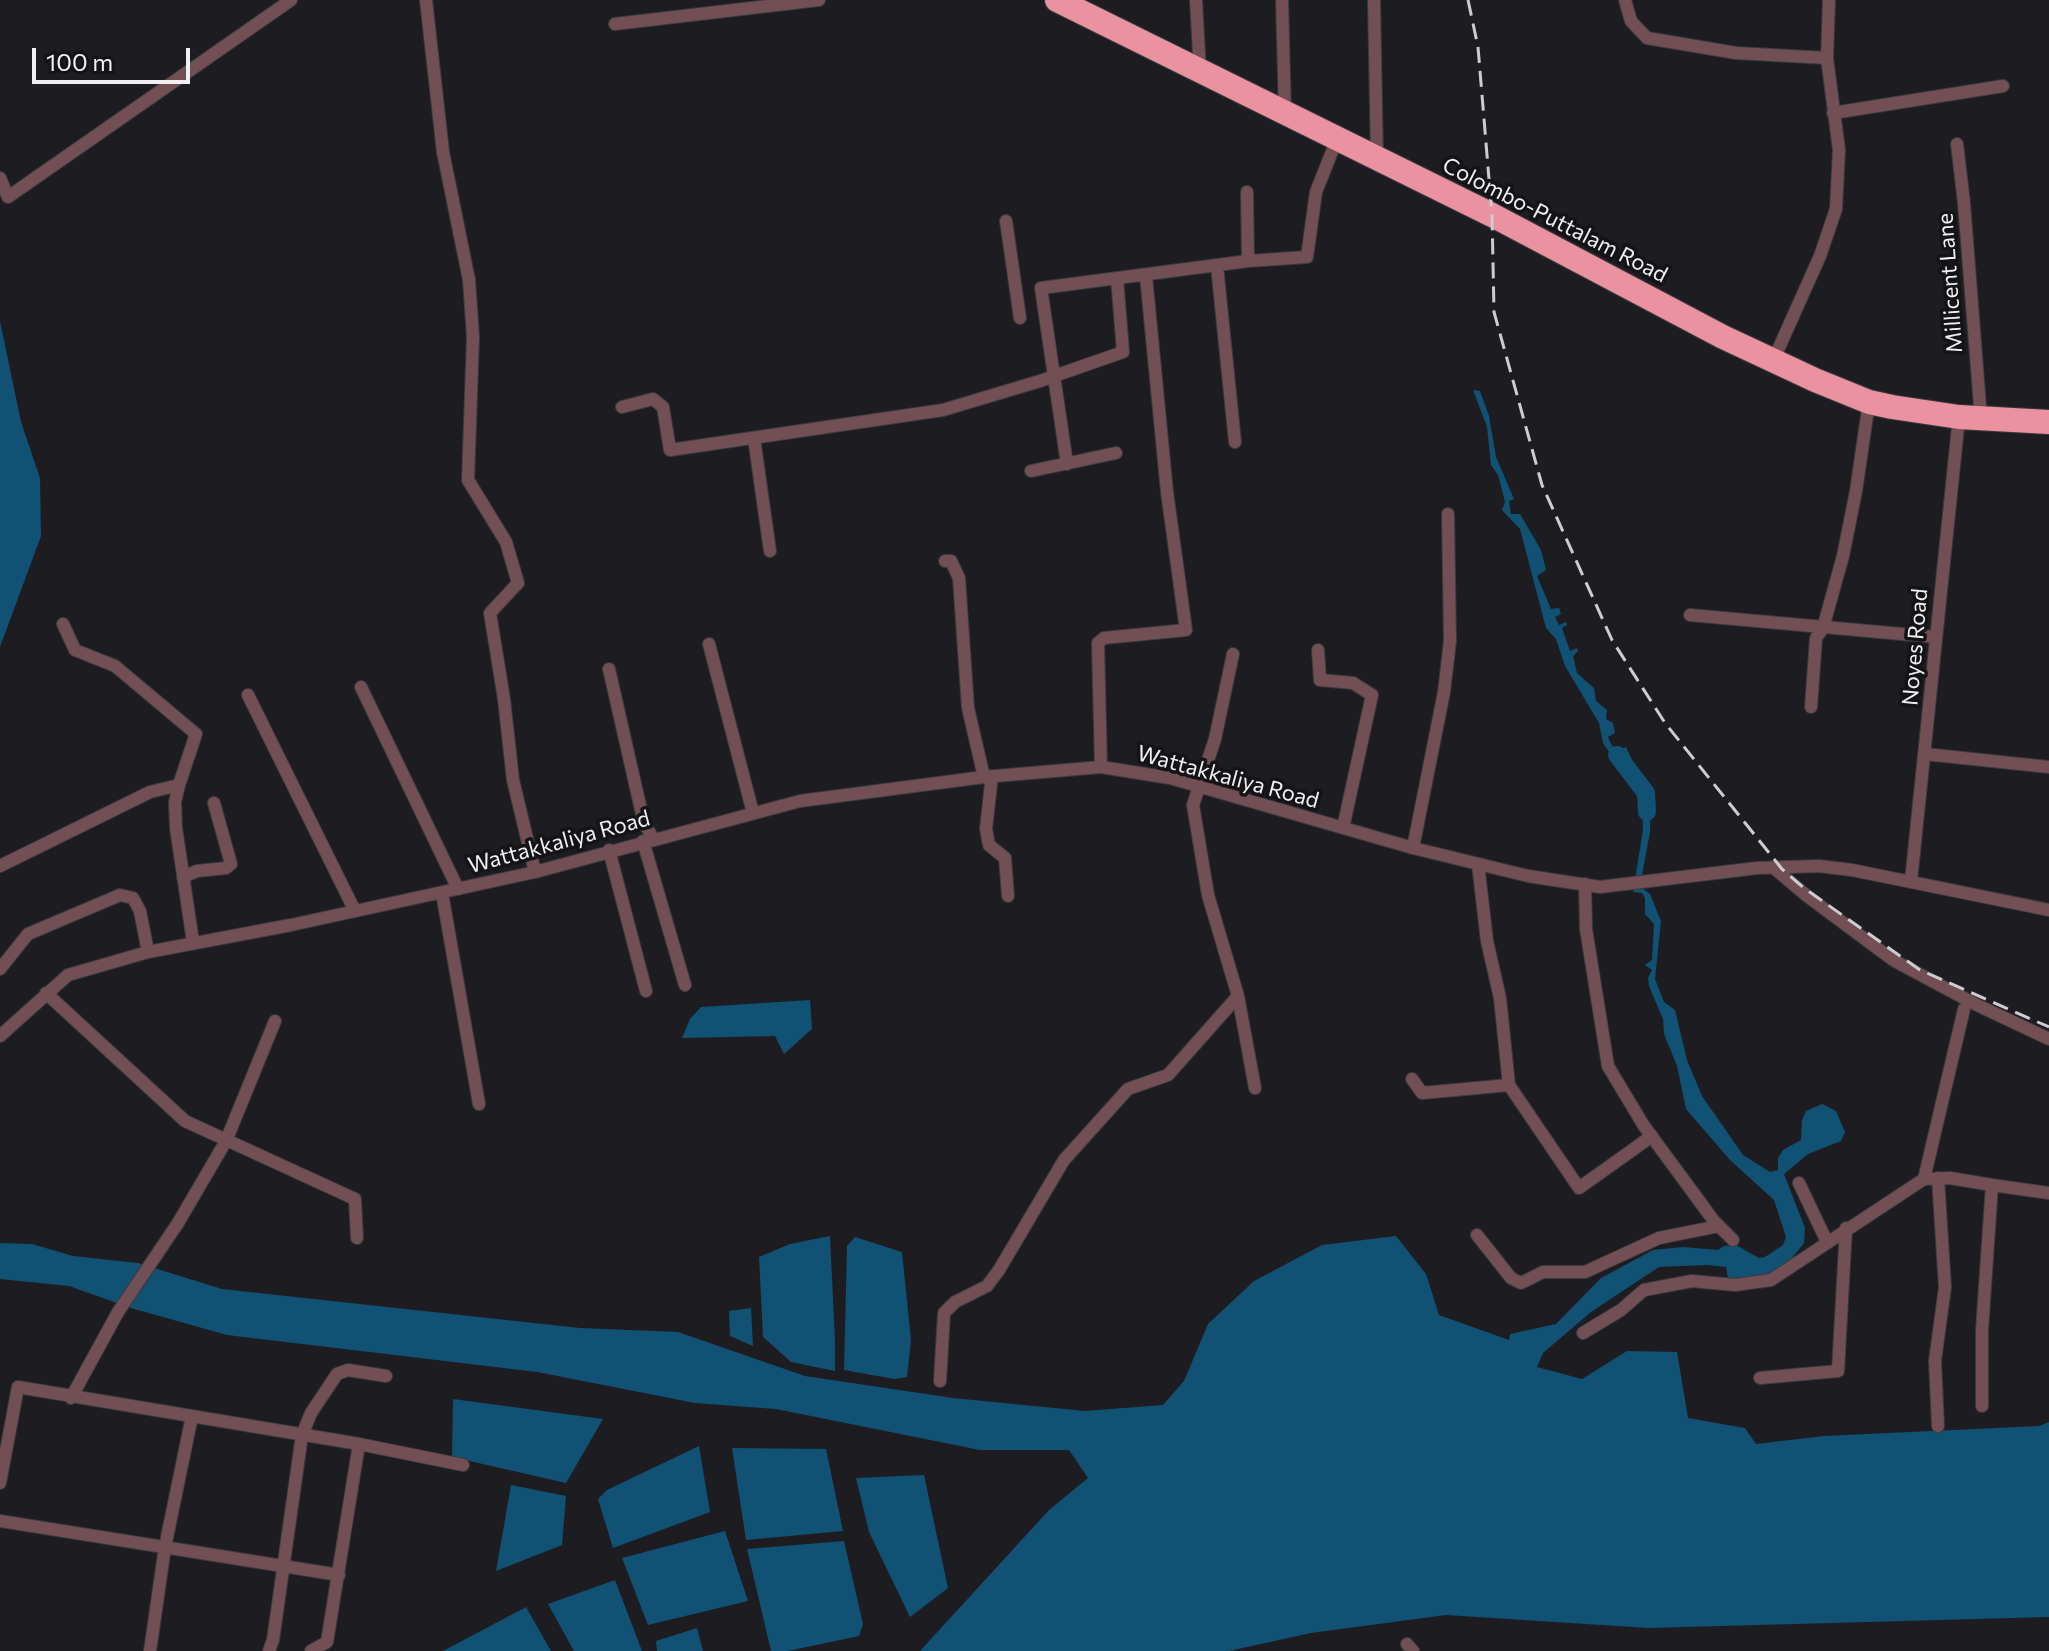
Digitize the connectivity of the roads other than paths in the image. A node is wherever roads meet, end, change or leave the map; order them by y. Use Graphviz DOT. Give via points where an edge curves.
graph roads {
  1 [pos="291,0"];
  2 [pos="426,0"];
  3 [pos="819,0"];
  4 [pos="1057,0"];
  5 [pos="1196,0"];
  6 [pos="1282,0"];
  7 [pos="1374,0"];
  8 [pos="1625,0"];
  9 [pos="1829,0"];
  10 [pos="615,24"];
  11 [pos="1827,58"];
  12 [pos="1200,72"];
  13 [pos="2003,86"];
  14 [pos="1285,113"];
  15 [pos="1833,113"];
  16 [pos="1337,139"];
  17 [pos="1957,144"];
  18 [pos="1377,158"];
  19 [pos="0,178"];
  20 [pos="1247,192"];
  21 [pos="1006,221"];
  22 [pos="1248,261"];
  23 [pos="1217,266"];
  24 [pos="1146,276"];
  25 [pos="1117,278"];
  26 [pos="1041,288"];
  27 [pos="1016,292"];
  28 [pos="1020,318"];
  29 [pos="1773,361"];
  30 [pos="1054,375"];
  31 [pos="1869,402"];
  32 [pos="622,407"];
  33 [pos="1970,418"];
  34 [pos="2049,422"];
  35 [pos="754,438"];
  36 [pos="1235,442"];
  37 [pos="1116,453"];
  38 [pos="1067,464"];
  39 [pos="1031,471"];
  40 [pos="1448,514"];
  41 [pos="770,551"];
  42 [pos="945,561"];
  43 [pos="1690,615"];
  44 [pos="63,624"];
  45 [pos="1823,628"];
  46 [pos="1935,637"];
  47 [pos="709,644"];
  48 [pos="1318,650"];
  49 [pos="1233,654"];
  50 [pos="609,669"];
  51 [pos="361,687"];
  52 [pos="248,695"];
  53 [pos="1811,707"];
  54 [pos="1925,754"];
  55 [pos="1101,767"];
  56 [pos="2049,767"];
  57 [pos="986,776"];
  58 [pos="179,785"];
  59 [pos="1200,787"];
  60 [pos="214,803"];
  61 [pos="753,813"];
  62 [pos="1343,828"];
  63 [pos="648,840"];
  64 [pos="1413,848"];
  65 [pos="609,850"];
  66 [pos="1478,864"];
  67 [pos="0,866"];
  68 [pos="1775,869"];
  69 [pos="535,872"];
  70 [pos="183,877"];
  71 [pos="1911,881"];
  72 [pos="1585,884"];
  73 [pos="458,889"];
  74 [pos="442,893"];
  75 [pos="1008,896"];
  76 [pos="2049,910"];
  77 [pos="355,911"];
  78 [pos="193,942"];
  79 [pos="148,952"];
  80 [pos="0,969"];
  81 [pos="685,985"];
  82 [pos="646,991"];
  83 [pos="46,993"];
  84 [pos="1238,996"];
  85 [pos="1964,1009"];
  86 [pos="275,1021"];
  87 [pos="0,1036"];
  88 [pos="2049,1039"];
  89 [pos="1412,1079"];
  90 [pos="1509,1085"];
  91 [pos="1255,1088"];
  92 [pos="479,1104"];
  93 [pos="1652,1136"];
  94 [pos="226,1141"];
  95 [pos="1938,1178"];
  96 [pos="1924,1179"];
  97 [pos="1799,1183"];
  98 [pos="1992,1185"];
  99 [pos="2049,1193"];
  100 [pos="1717,1223"];
  101 [pos="1846,1228"];
  102 [pos="1477,1235"];
  103 [pos="357,1238"];
  104 [pos="1733,1240"];
  105 [pos="1827,1242"];
  106 [pos="1583,1333"];
  107 [pos="386,1376"];
  108 [pos="1760,1378"];
  109 [pos="940,1381"];
  110 [pos="71,1398"];
  111 [pos="1982,1406"];
  112 [pos="192,1416"];
  113 [pos="1938,1426"];
  114 [pos="302,1435"];
  115 [pos="359,1444"];
  116 [pos="463,1465"];
  117 [pos="0,1483"];
  118 [pos="0,1521"];
  119 [pos="165,1547"];
  120 [pos="283,1568"];
  121 [pos="339,1575"];
  122 [pos="150,1651"];
  123 [pos="269,1651"];
  124 [pos="311,1651"];
  1 -- 19 [label="street" via="8,197"];
  2 -- 69 [label="street" via="443,152 469,280 473,337 468,480 506,542 518,583 490,613 513,780"];
  3 -- 10 [label="street"];
  4 -- 12 [label="highway, Colombo-Puttalam Road"];
  5 -- 12 [label="street"];
  6 -- 14 [label="street"];
  7 -- 18 [label="street"];
  8 -- 11 [label="street" via="1631,21 1647,38 1736,53"];
  9 -- 11 [label="street"];
  11 -- 15 [label="street"];
  12 -- 14 [label="highway, Colombo-Puttalam Road"];
  13 -- 15 [label="street"];
  14 -- 16 [label="highway, Colombo-Puttalam Road"];
  15 -- 29 [label="street" via="1839,150 1836,209"];
  16 -- 18 [label="highway, Colombo-Puttalam Road"];
  16 -- 22 [label="street" via="1316,192 1307,257"];
  17 -- 33 [label="street, Millicent Lane" via="1964,203"];
  18 -- 29 [label="highway, Colombo-Puttalam Road"];
  20 -- 22 [label="street"];
  21 -- 27 [label="street"];
  22 -- 23 [label="street"];
  23 -- 24 [label="street"];
  23 -- 36 [label="street"];
  24 -- 25 [label="street"];
  24 -- 55 [label="street" via="1186,630 1104,638 1098,643"];
  25 -- 26 [label="street"];
  25 -- 30 [label="street" via="1123,352"];
  26 -- 27 [label="street"];
  26 -- 30 [label="street"];
  27 -- 28 [label="street"];
  29 -- 31 [label="highway, Colombo-Puttalam Road"];
  30 -- 35 [label="street" via="943,410"];
  30 -- 38 [label="street"];
  31 -- 33 [label="highway, Colombo-Puttalam Road"];
  31 -- 45 [label="street" via="1848,530"];
  32 -- 35 [label="street" via="653,399 663,407 670,450"];
  33 -- 34 [label="highway, Colombo-Puttalam Road"];
  33 -- 46 [label="street, Noyes Road"];
  35 -- 41 [label="street"];
  37 -- 38 [label="street"];
  38 -- 39 [label="street"];
  40 -- 64 [label="street" via="1450,641"];
  42 -- 57 [label="street" via="951,561 959,578 968,708"];
  43 -- 45 [label="street"];
  44 -- 58 [label="street" via="75,650 115,666 196,734"];
  45 -- 46 [label="street"];
  45 -- 53 [label="street" via="1816,638"];
  46 -- 54 [label="street, Noyes Road"];
  47 -- 61 [label="street"];
  48 -- 62 [label="street" via="1320,680 1353,683 1372,695"];
  49 -- 59 [label="street"];
  50 -- 63 [label="street"];
  51 -- 73 [label="street"];
  52 -- 77 [label="street"];
  54 -- 56 [label="street"];
  54 -- 71 [label="street, Noyes Road"];
  55 -- 57 [label="street, Wattakkaliya Road"];
  55 -- 59 [label="street, Wattakkaliya Road"];
  57 -- 61 [label="street, Wattakkaliya Road" via="800,801"];
  57 -- 75 [label="street" via="991,784 986,829 989,845 1005,858"];
  58 -- 67 [label="street" via="150,792"];
  58 -- 70 [label="street" via="176,828"];
  59 -- 62 [label="street, Wattakkaliya Road"];
  59 -- 84 [label="street" via="1193,805 1208,895"];
  60 -- 70 [label="street" via="231,864"];
  61 -- 63 [label="street, Wattakkaliya Road"];
  62 -- 64 [label="street, Wattakkaliya Road"];
  63 -- 65 [label="street, Wattakkaliya Road"];
  63 -- 81 [label="street"];
  64 -- 66 [label="street, Wattakkaliya Road"];
  65 -- 69 [label="street, Wattakkaliya Road"];
  65 -- 82 [label="street"];
  66 -- 72 [label="street, Wattakkaliya Road"];
  66 -- 90 [label="street"];
  68 -- 71 [label="street, Wattakkaliya Road" via="1819,866"];
  68 -- 72 [label="street, Wattakkaliya Road" via="1600,887"];
  68 -- 88 [label="street" via="1893,960"];
  69 -- 73 [label="street, Wattakkaliya Road"];
  70 -- 78 [label="street"];
  71 -- 76 [label="street, Wattakkaliya Road"];
  72 -- 93 [label="street" via="1586,929 1608,1066"];
  73 -- 74 [label="street, Wattakkaliya Road"];
  74 -- 77 [label="street, Wattakkaliya Road"];
  74 -- 92 [label="street, Wattakkaliya Road"];
  77 -- 78 [label="street, Wattakkaliya Road"];
  78 -- 79 [label="street, Wattakkaliya Road"];
  79 -- 80 [label="street" via="140,911 133,898 120,895 28,934"];
  79 -- 83 [label="street, Wattakkaliya Road" via="68,975"];
  83 -- 87 [label="street, Wattakkaliya Road"];
  83 -- 94 [label="street" via="185,1121"];
  84 -- 91 [label="street"];
  84 -- 109 [label="street" via="1168,1075 1128,1089 1064,1160 987,1286 944,1313"];
  85 -- 96 [label="street"];
  86 -- 94 [label="street"];
  89 -- 90 [label="street" via="1422,1093"];
  90 -- 93 [label="street" via="1579,1188"];
  93 -- 100 [label="street"];
  94 -- 103 [label="street" via="355,1199"];
  94 -- 110 [label="street" via="118,1312"];
  95 -- 96 [label="street"];
  95 -- 98 [label="street"];
  95 -- 113 [label="street" via="1945,1287 1935,1361"];
  96 -- 101 [label="street"];
  97 -- 105 [label="street"];
  98 -- 99 [label="street"];
  98 -- 111 [label="street"];
  100 -- 102 [label="street" via="1659,1238 1585,1272 1543,1272 1521,1283"];
  100 -- 104 [label="street"];
  101 -- 105 [label="street"];
  101 -- 108 [label="street" via="1838,1371"];
  105 -- 106 [label="street" via="1771,1280 1735,1285 1692,1281 1644,1290"];
  107 -- 114 [label="street" via="348,1370 337,1374"];
  110 -- 112 [label="street"];
  110 -- 117 [label="street" via="18,1387"];
  112 -- 114 [label="street"];
  112 -- 119 [label="street"];
  114 -- 115 [label="street"];
  114 -- 120 [label="street"];
  115 -- 116 [label="street"];
  115 -- 121 [label="street"];
  118 -- 119 [label="street"];
  119 -- 120 [label="street"];
  119 -- 122 [label="street"];
  120 -- 121 [label="street"];
  120 -- 123 [label="street"];
  121 -- 124 [label="street" via="327,1642"];
}
